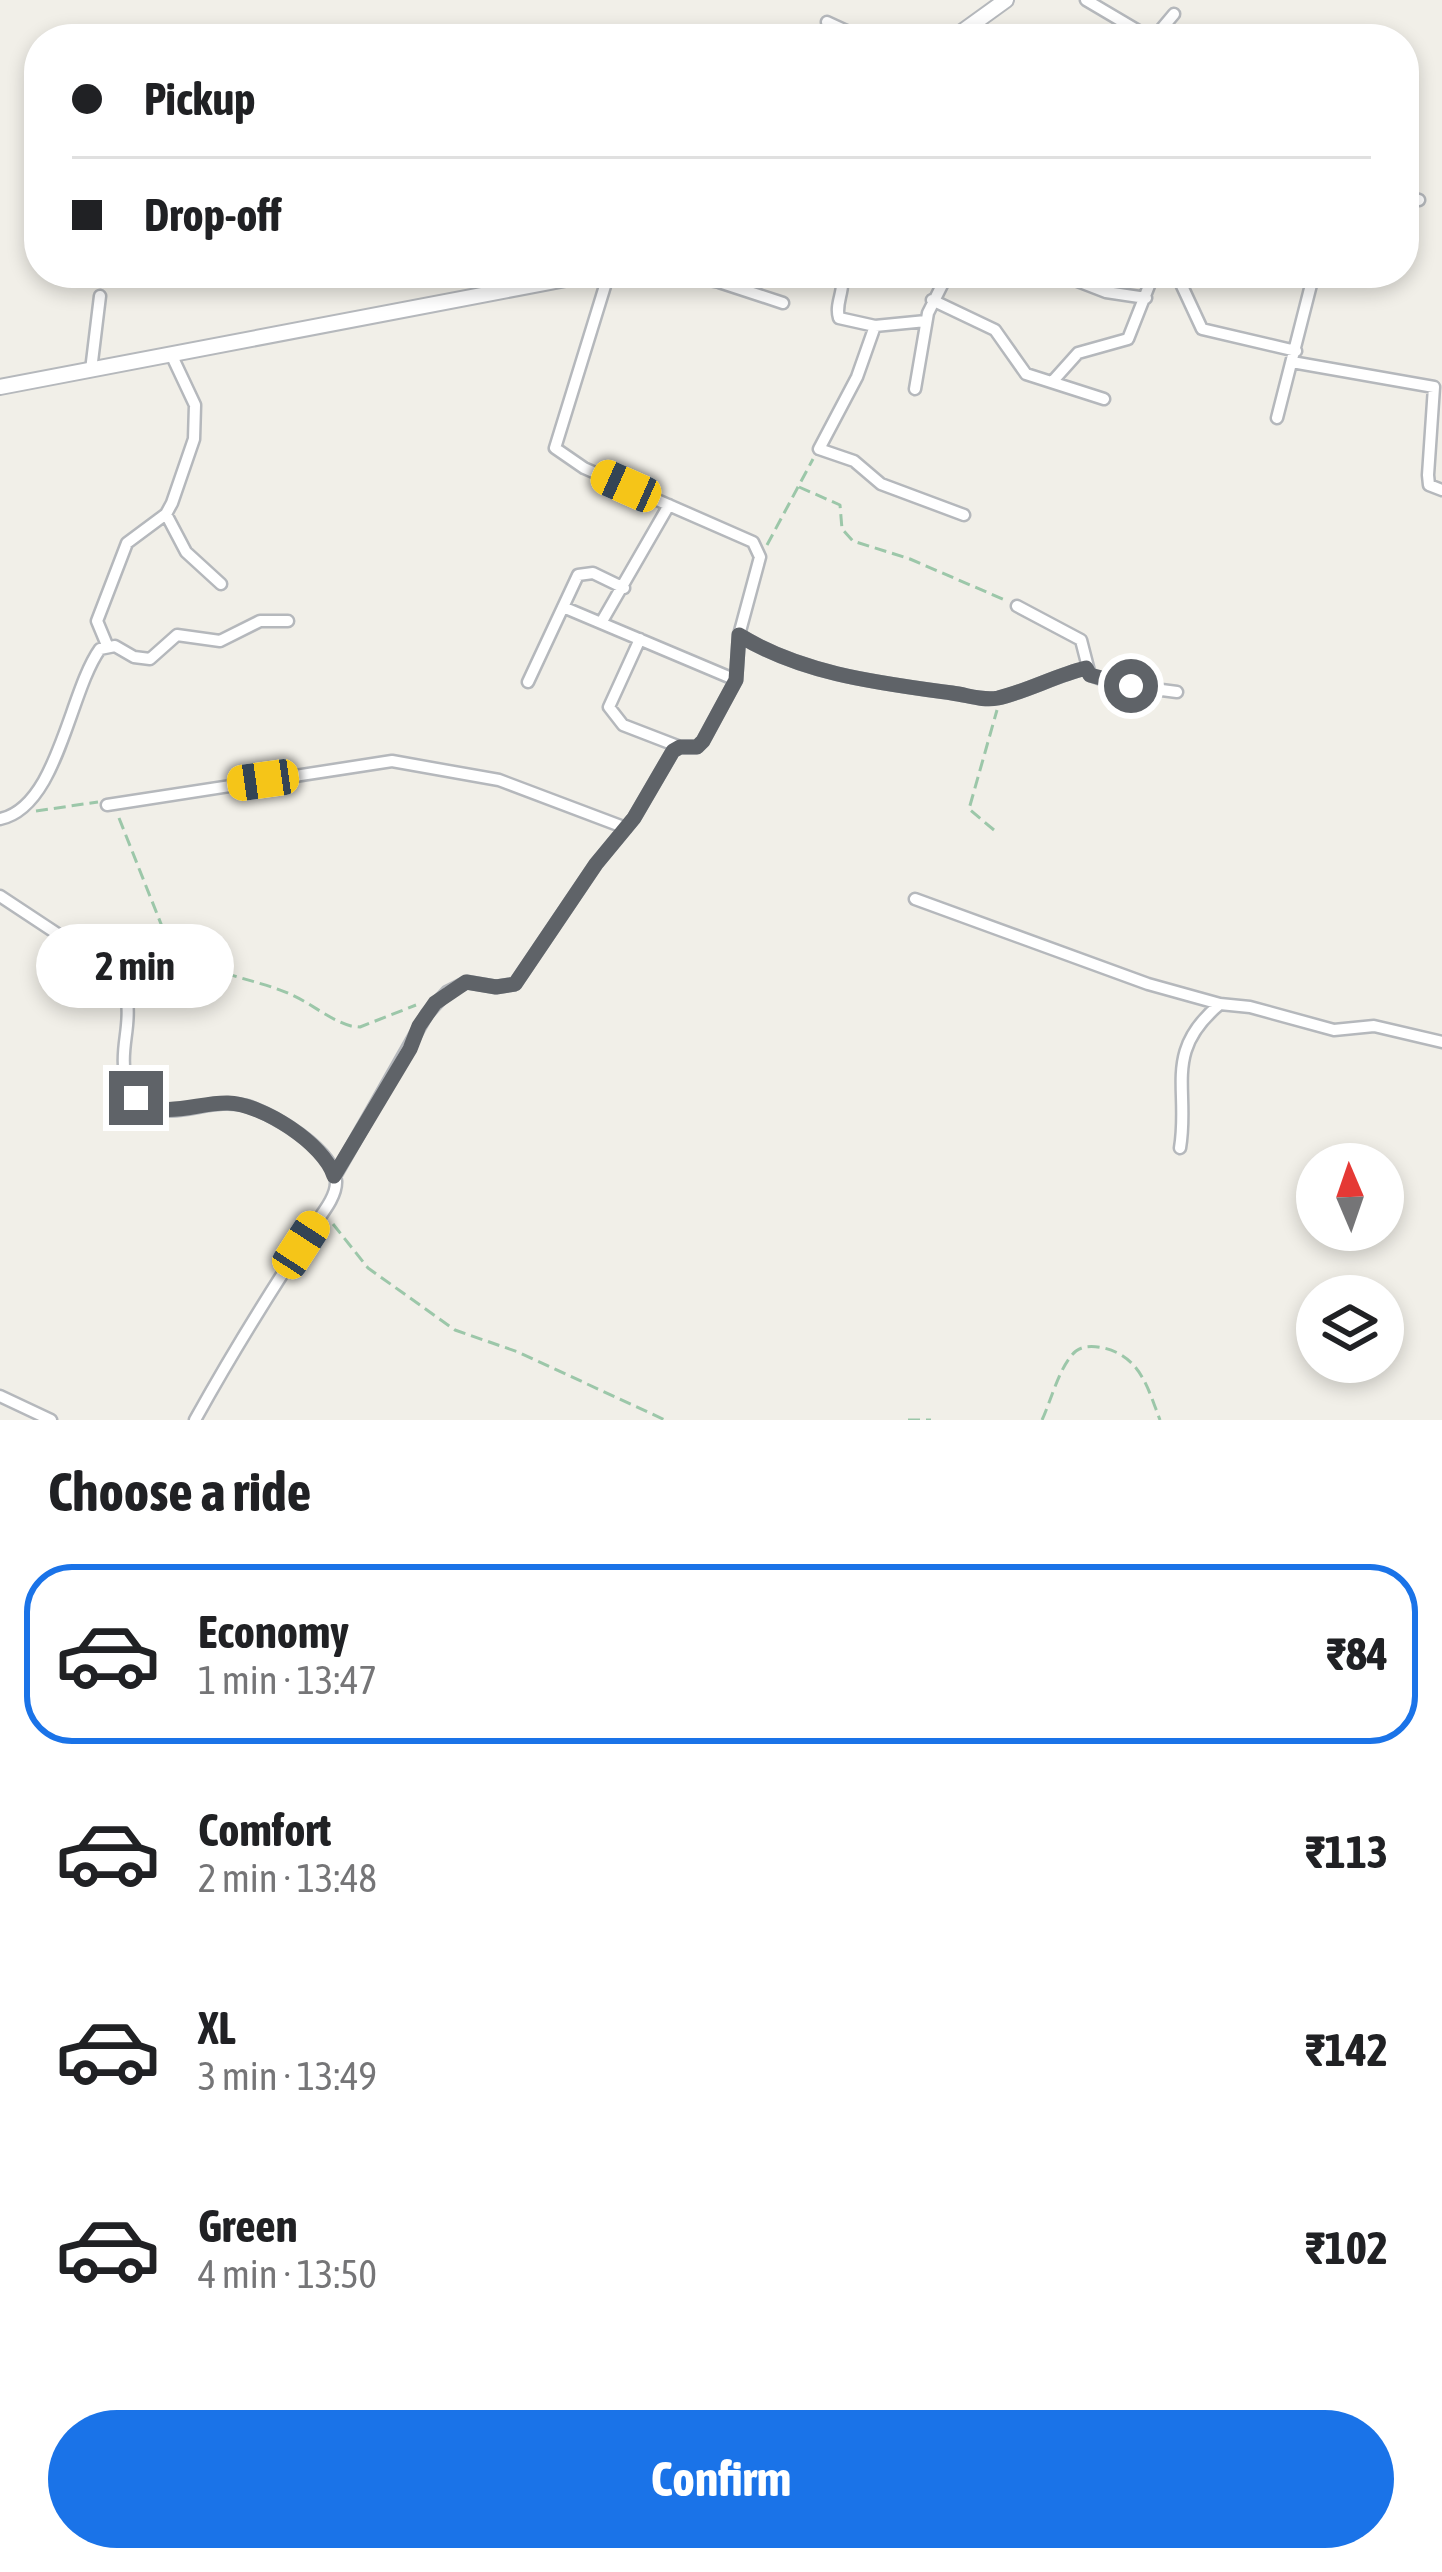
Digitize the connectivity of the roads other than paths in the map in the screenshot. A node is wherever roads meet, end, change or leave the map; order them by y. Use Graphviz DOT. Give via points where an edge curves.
graph roads {
  1 [pos="1006,0"];
  2 [pos="1086,0"];
  3 [pos="1174,14"];
  4 [pos="827,22"];
  5 [pos="831,24"];
  6 [pos="974,24"];
  7 [pos="1127,24"];
  8 [pos="1165,24"];
  9 [pos="518,288"];
  10 [pos="604,288"];
  11 [pos="737,288"];
  12 [pos="842,288"];
  13 [pos="939,288"];
  14 [pos="1096,288"];
  15 [pos="1149,288"];
  16 [pos="1183,288"];
  17 [pos="1310,288"];
  18 [pos="100,296"];
  19 [pos="1146,298"];
  20 [pos="932,300"];
  21 [pos="783,303"];
  22 [pos="926,321"];
  23 [pos="875,326"];
  24 [pos="171,354"];
  25 [pos="1294,356"];
  26 [pos="91,370"];
  27 [pos="1052,382"];
  28 [pos="0,387"];
  29 [pos="915,388"];
  30 [pos="1104,399"];
  31 [pos="1277,418"];
  32 [pos="1442,490"];
  33 [pos="669,505"];
  34 [pos="166,514"];
  35 [pos="964,515"];
  36 [pos="221,584"];
  37 [pos="624,588"];
  38 [pos="1017,606"];
  39 [pos="563,608"];
  40 [pos="288,621"];
  41 [pos="602,622"];
  42 [pos="739,635"];
  43 [pos="640,639"];
  44 [pos="107,645"];
  45 [pos="1086,668"];
  46 [pos="736,680"];
  47 [pos="528,682"];
  48 [pos="1177,692"];
  49 [pos="680,747"];
  50 [pos="107,805"];
  51 [pos="0,819"];
  52 [pos="626,828"];
  53 [pos="0,896"];
  54 [pos="915,899"];
  55 [pos="1220,1004"];
  56 [pos="1442,1042"];
  57 [pos="1180,1148"];
  58 [pos="334,1176"];
  59 [pos="0,1396"];
  60 [pos="51,1420"];
  61 [pos="195,1420"];
  1 -- 6 [label="street"];
  2 -- 7 [label="street"];
  3 -- 8 [label="street"];
  4 -- 5 [label="street"];
  9 -- 24 [label="street"];
  10 -- 33 [label="street" via="555,448"];
  11 -- 21 [label="street"];
  12 -- 23 [label="street" via="839,318"];
  13 -- 20 [label="street"];
  14 -- 19 [label="street"];
  15 -- 19 [label="street"];
  16 -- 25 [label="street" via="1202,329"];
  17 -- 25 [label="street"];
  18 -- 26 [label="street"];
  19 -- 27 [label="street" via="1128,339 1078,353"];
  20 -- 22 [label="street"];
  20 -- 27 [label="street" via="995,330 1026,374"];
  22 -- 23 [label="street"];
  22 -- 29 [label="street"];
  23 -- 35 [label="street" via="819,449 854,461 881,484"];
  24 -- 26 [label="street"];
  24 -- 34 [label="street" via="197,421"];
  25 -- 31 [label="street"];
  25 -- 32 [label="street" via="1434,386 1428,475 1429,485"];
  26 -- 28 [label="street"];
  27 -- 30 [label="street"];
  33 -- 37 [label="street"];
  33 -- 42 [label="street" via="752,542 760,557"];
  34 -- 36 [label="street" via="186,552"];
  34 -- 44 [label="street" via="122,554 97,621"];
  37 -- 39 [label="street" via="584,572"];
  37 -- 41 [label="street"];
  38 -- 45 [label="street" via="1081,640"];
  39 -- 41 [label="street"];
  39 -- 47 [label="street"];
  40 -- 44 [label="street" via="260,621 220,641 177,634 149,659"];
  41 -- 43 [label="street"];
  42 -- 45 [label="street" via="771,655 826,670 980,699"];
  42 -- 46 [label="street"];
  43 -- 46 [label="street"];
  43 -- 49 [label="street" via="609,707 623,725"];
  44 -- 51 [label="street" via="32,799"];
  45 -- 48 [label="street" via="1098,679"];
  46 -- 49 [label="street" via="703,741"];
  49 -- 52 [label="street"];
  50 -- 52 [label="street" via="392,761 499,780"];
  52 -- 58 [label="street" via="515,984 466,982 443,995"];
  53 -- 58 [label="street" via="121,982 130,1019 124,1077 146,1106 249,1107 308,1140"];
  54 -- 55 [label="street"];
  55 -- 56 [label="street" via="1334,1030 1374,1026"];
  55 -- 57 [label="street" via="1182,1060"];
  58 -- 61 [label="street" via="327,1206"];
  59 -- 60 [label="street"];
}
